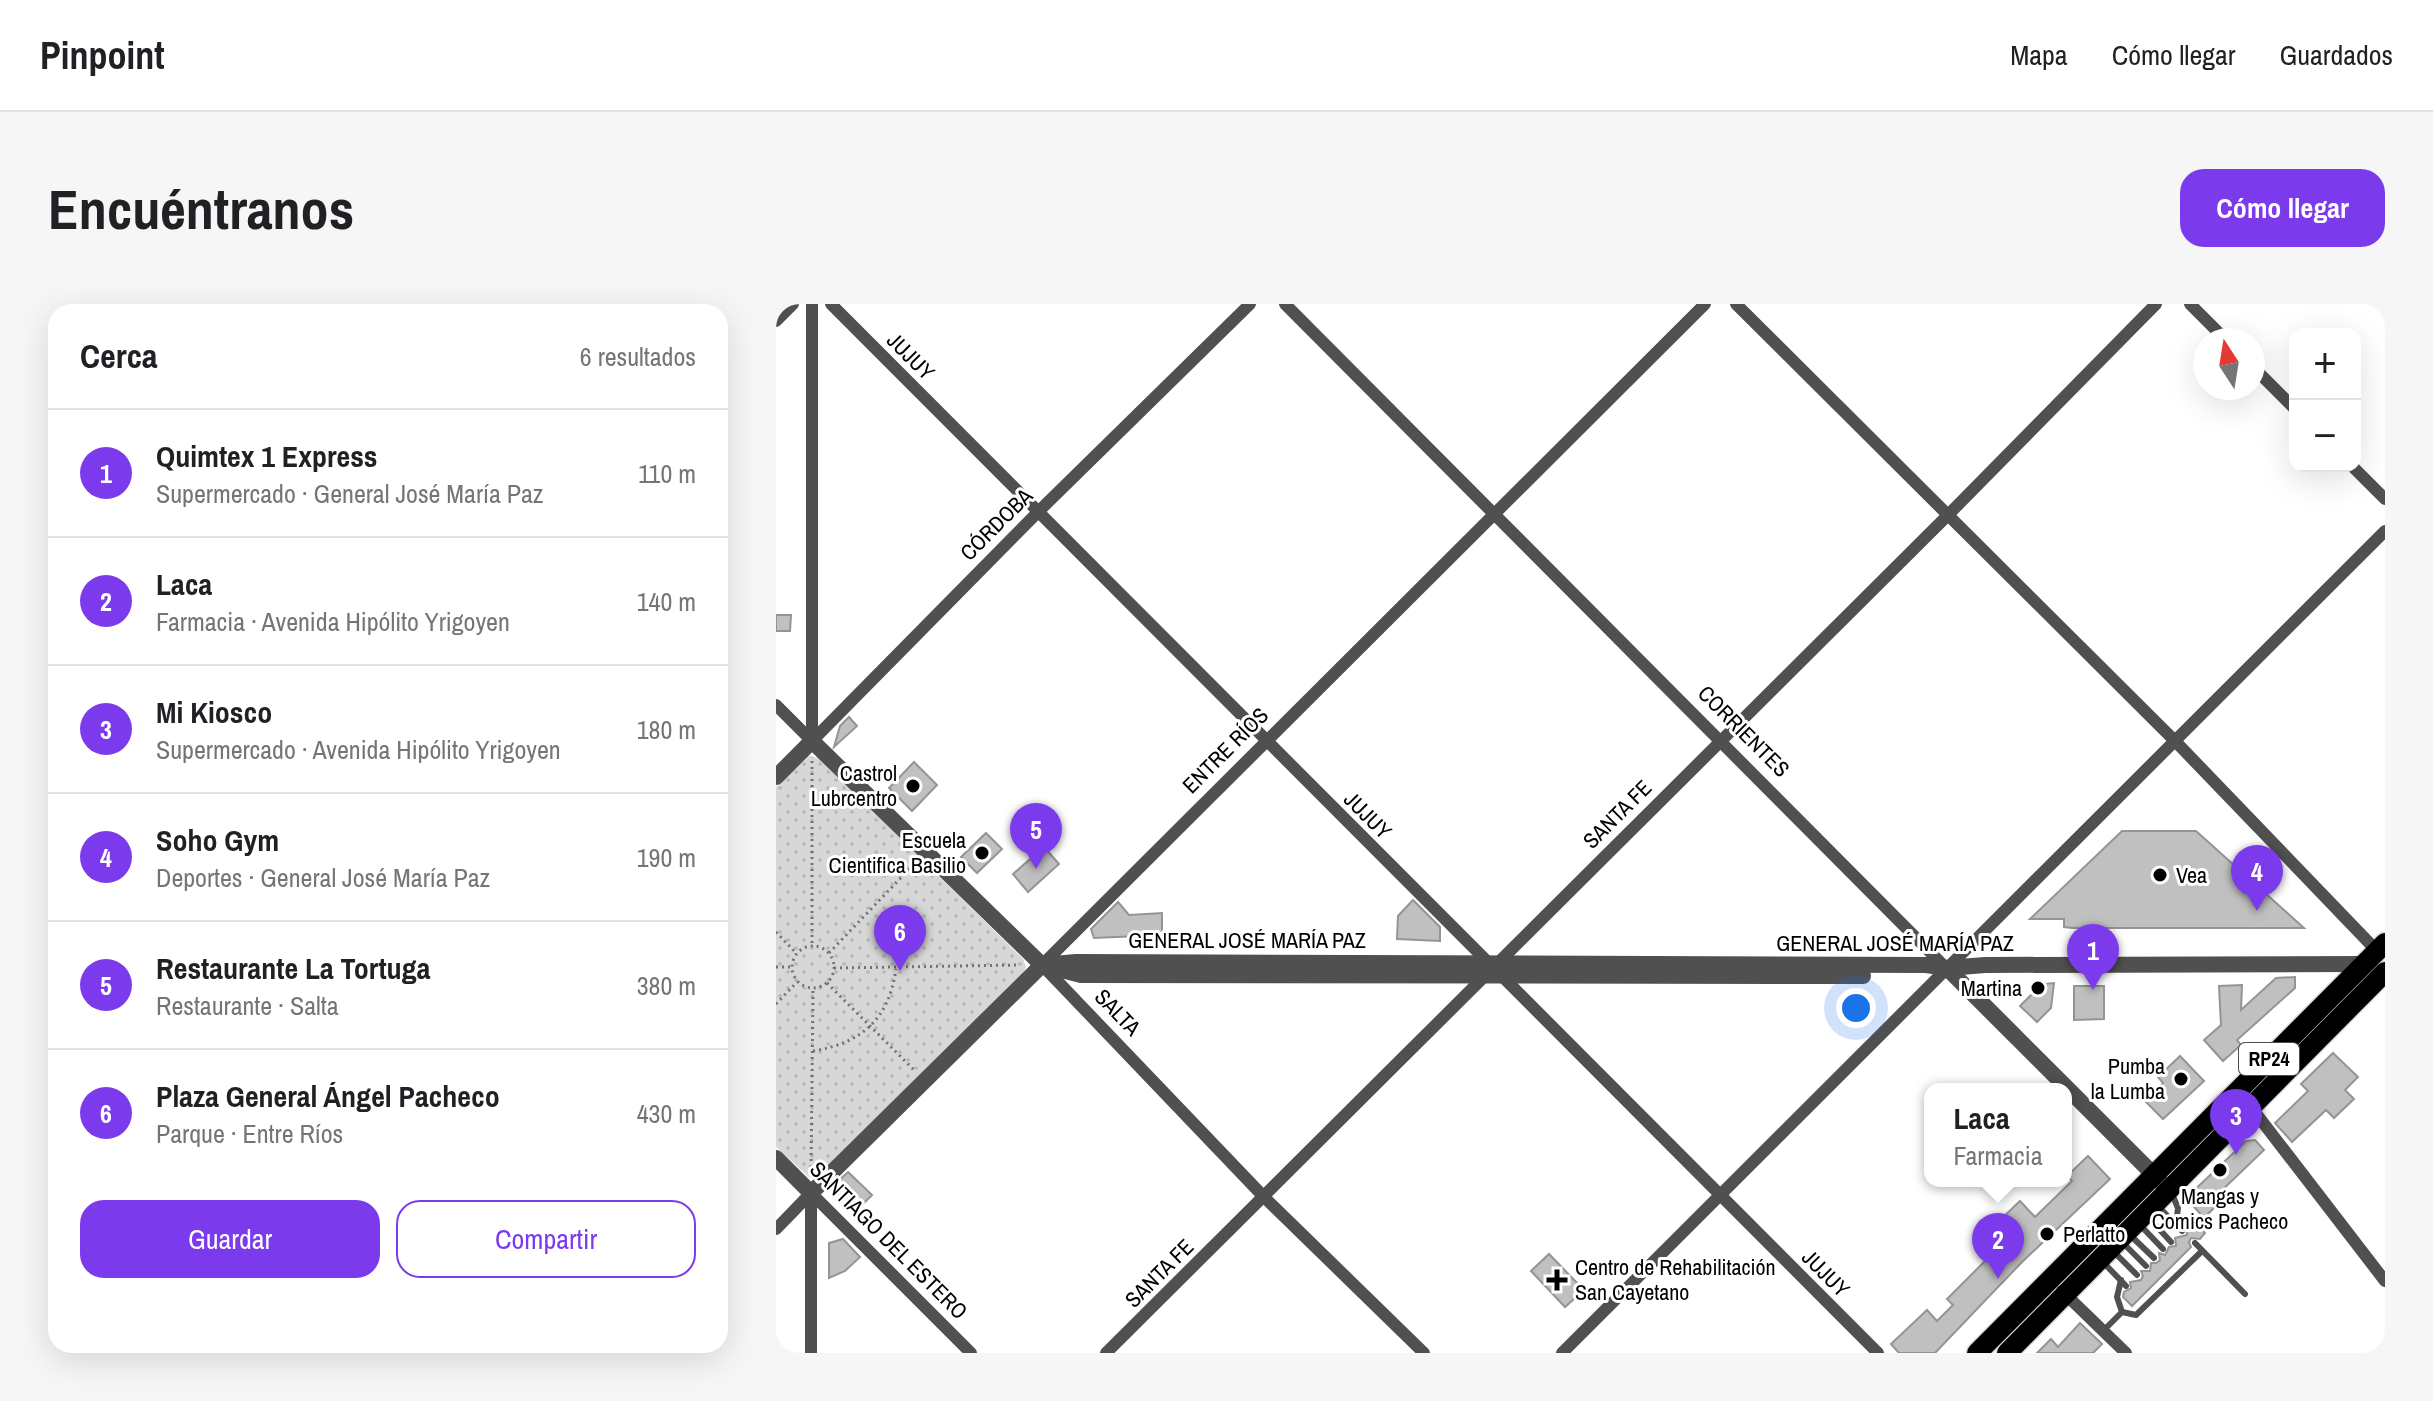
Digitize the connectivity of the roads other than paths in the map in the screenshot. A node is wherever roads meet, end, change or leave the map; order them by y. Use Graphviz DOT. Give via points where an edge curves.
graph roads {
  1 [pos="793,304"];
  2 [pos="812,304"];
  3 [pos="831,304"];
  4 [pos="1250,304"];
  5 [pos="1285,304"];
  6 [pos="1705,304"];
  7 [pos="1736,304"];
  8 [pos="2156,304"];
  9 [pos="2190,304"];
  10 [pos="776,321"];
  11 [pos="2214,328"];
  12 [pos="2265,379"];
  13 [pos="2289,403"];
  14 [pos="2358,472"];
  15 [pos="2385,499"];
  16 [pos="1038,512"];
  17 [pos="1495,513"];
  18 [pos="1947,516"];
  19 [pos="2385,531"];
  20 [pos="776,705"];
  21 [pos="1721,739"];
  22 [pos="1265,740"];
  23 [pos="812,741"];
  24 [pos="2176,742"];
  25 [pos="776,777"];
  26 [pos="2375,953"];
  27 [pos="1042,965"];
  28 [pos="1492,969"];
  29 [pos="2385,972"];
  30 [pos="1946,974"];
  31 [pos="2059,1083"];
  32 [pos="2072,1096"];
  33 [pos="2251,1107"];
  34 [pos="776,1158"];
  35 [pos="2154,1175"];
  36 [pos="811,1193"];
  37 [pos="1719,1196"];
  38 [pos="1264,1197"];
  39 [pos="2176,1224"];
  40 [pos="2133,1226"];
  41 [pos="776,1229"];
  42 [pos="2182,1231"];
  43 [pos="2171,1242"];
  44 [pos="2195,1243"];
  45 [pos="2163,1249"];
  46 [pos="2202,1251"];
  47 [pos="2184,1255"];
  48 [pos="2154,1258"];
  49 [pos="2176,1262"];
  50 [pos="2191,1262"];
  51 [pos="2146,1266"];
  52 [pos="2183,1269"];
  53 [pos="2167,1271"];
  54 [pos="2137,1275"];
  55 [pos="2174,1278"];
  56 [pos="2159,1279"];
  57 [pos="2050,1280"];
  58 [pos="2385,1281"];
  59 [pos="2166,1286"];
  60 [pos="2150,1288"];
  61 [pos="2065,1294"];
  62 [pos="2245,1294"];
  63 [pos="2157,1295"];
  64 [pos="2139,1299"];
  65 [pos="2146,1305"];
  66 [pos="2122,1312"];
  67 [pos="2103,1331"];
  68 [pos="2385,1348"];
  69 [pos="811,1353"];
  70 [pos="971,1353"];
  71 [pos="1106,1353"];
  72 [pos="1424,1353"];
  73 [pos="1562,1353"];
  74 [pos="1878,1353"];
  75 [pos="1977,1353"];
  76 [pos="2007,1353"];
  77 [pos="2126,1353"];
  78 [pos="2380,1353"];
  1 -- 10 [label="street"];
  2 -- 23 [label="street"];
  3 -- 16 [label="street, JUJUY"];
  4 -- 16 [label="street, CÓRDOBA"];
  5 -- 17 [label="street, CORRIENTES"];
  6 -- 17 [label="street, ENTRE RÍOS"];
  7 -- 18 [label="street"];
  8 -- 18 [label="street, SANTA FE"];
  9 -- 11 [label="street"];
  12 -- 13 [label="street"];
  14 -- 15 [label="street"];
  16 -- 22 [label="street, JUJUY"];
  16 -- 23 [label="street, CÓRDOBA"];
  17 -- 21 [label="street, CORRIENTES"];
  17 -- 22 [label="street, ENTRE RÍOS"];
  18 -- 21 [label="street, SANTA FE"];
  18 -- 24 [label="street"];
  19 -- 24 [label="street"];
  20 -- 23 [label="street, SALTA"];
  21 -- 28 [label="street, SANTA FE"];
  21 -- 30 [label="street, CORRIENTES"];
  22 -- 27 [label="street, ENTRE RÍOS"];
  22 -- 28 [label="street, JUJUY"];
  23 -- 25 [label="street, CÓRDOBA"];
  23 -- 27 [label="street, SALTA"];
  24 -- 26 [label="street"];
  24 -- 30 [label="street"];
  26 -- 30 [label="street, GENERAL JOSÉ MARÍA PAZ" via="1985,965"];
  26 -- 35 [label="main road, RP24"];
  27 -- 28 [label="street, GENERAL JOSÉ MARÍA PAZ"];
  27 -- 36 [label="street, ENTRE RÍOS"];
  27 -- 38 [label="street, SALTA"];
  28 -- 30 [label="street, GENERAL JOSÉ MARÍA PAZ" via="1910,965"];
  28 -- 37 [label="street, JUJUY"];
  28 -- 38 [label="street, SANTA FE"];
  29 -- 33 [label="main road, RP24"];
  30 -- 31 [label="street, CORRIENTES"];
  30 -- 37 [label="street"];
  32 -- 35 [label="street, CORRIENTES"];
  33 -- 40 [label="main road, RP24"];
  33 -- 58 [label="street"];
  34 -- 36 [label="street, SANTIAGO DEL ESTERO"];
  35 -- 40 [label="street, CORRIENTES"];
  35 -- 57 [label="main road, RP24"];
  36 -- 41 [label="street, ENTRE RÍOS"];
  36 -- 69 [label="street"];
  36 -- 70 [label="street, SANTIAGO DEL ESTERO"];
  37 -- 73 [label="street"];
  37 -- 74 [label="street, JUJUY"];
  38 -- 71 [label="street, SANTA FE"];
  38 -- 72 [label="street, SALTA"];
  39 -- 40 [label="lane"];
  39 -- 40 [label="lane" via="2178,1202"];
  39 -- 42 [label="lane"];
  40 -- 43 [label="lane"];
  40 -- 45 [label="lane"];
  40 -- 48 [label="lane"];
  40 -- 51 [label="lane"];
  40 -- 54 [label="lane"];
  40 -- 61 [label="main road, RP24"];
  40 -- 66 [label="lane" via="2117,1297"];
  44 -- 46 [label="lane"];
  46 -- 50 [label="lane"];
  46 -- 62 [label="lane"];
  47 -- 50 [label="lane"];
  49 -- 52 [label="lane"];
  50 -- 52 [label="lane"];
  52 -- 55 [label="lane"];
  53 -- 55 [label="lane"];
  55 -- 59 [label="lane"];
  56 -- 59 [label="lane"];
  57 -- 61 [label="street"];
  57 -- 75 [label="main road, RP24"];
  59 -- 63 [label="lane"];
  60 -- 63 [label="lane"];
  61 -- 67 [label="street"];
  61 -- 76 [label="main road, RP24"];
  63 -- 65 [label="lane"];
  64 -- 65 [label="lane"];
  65 -- 66 [label="lane" via="2136,1315"];
  66 -- 67 [label="lane"];
  67 -- 77 [label="street"];
  68 -- 78 [label="street"];
}
